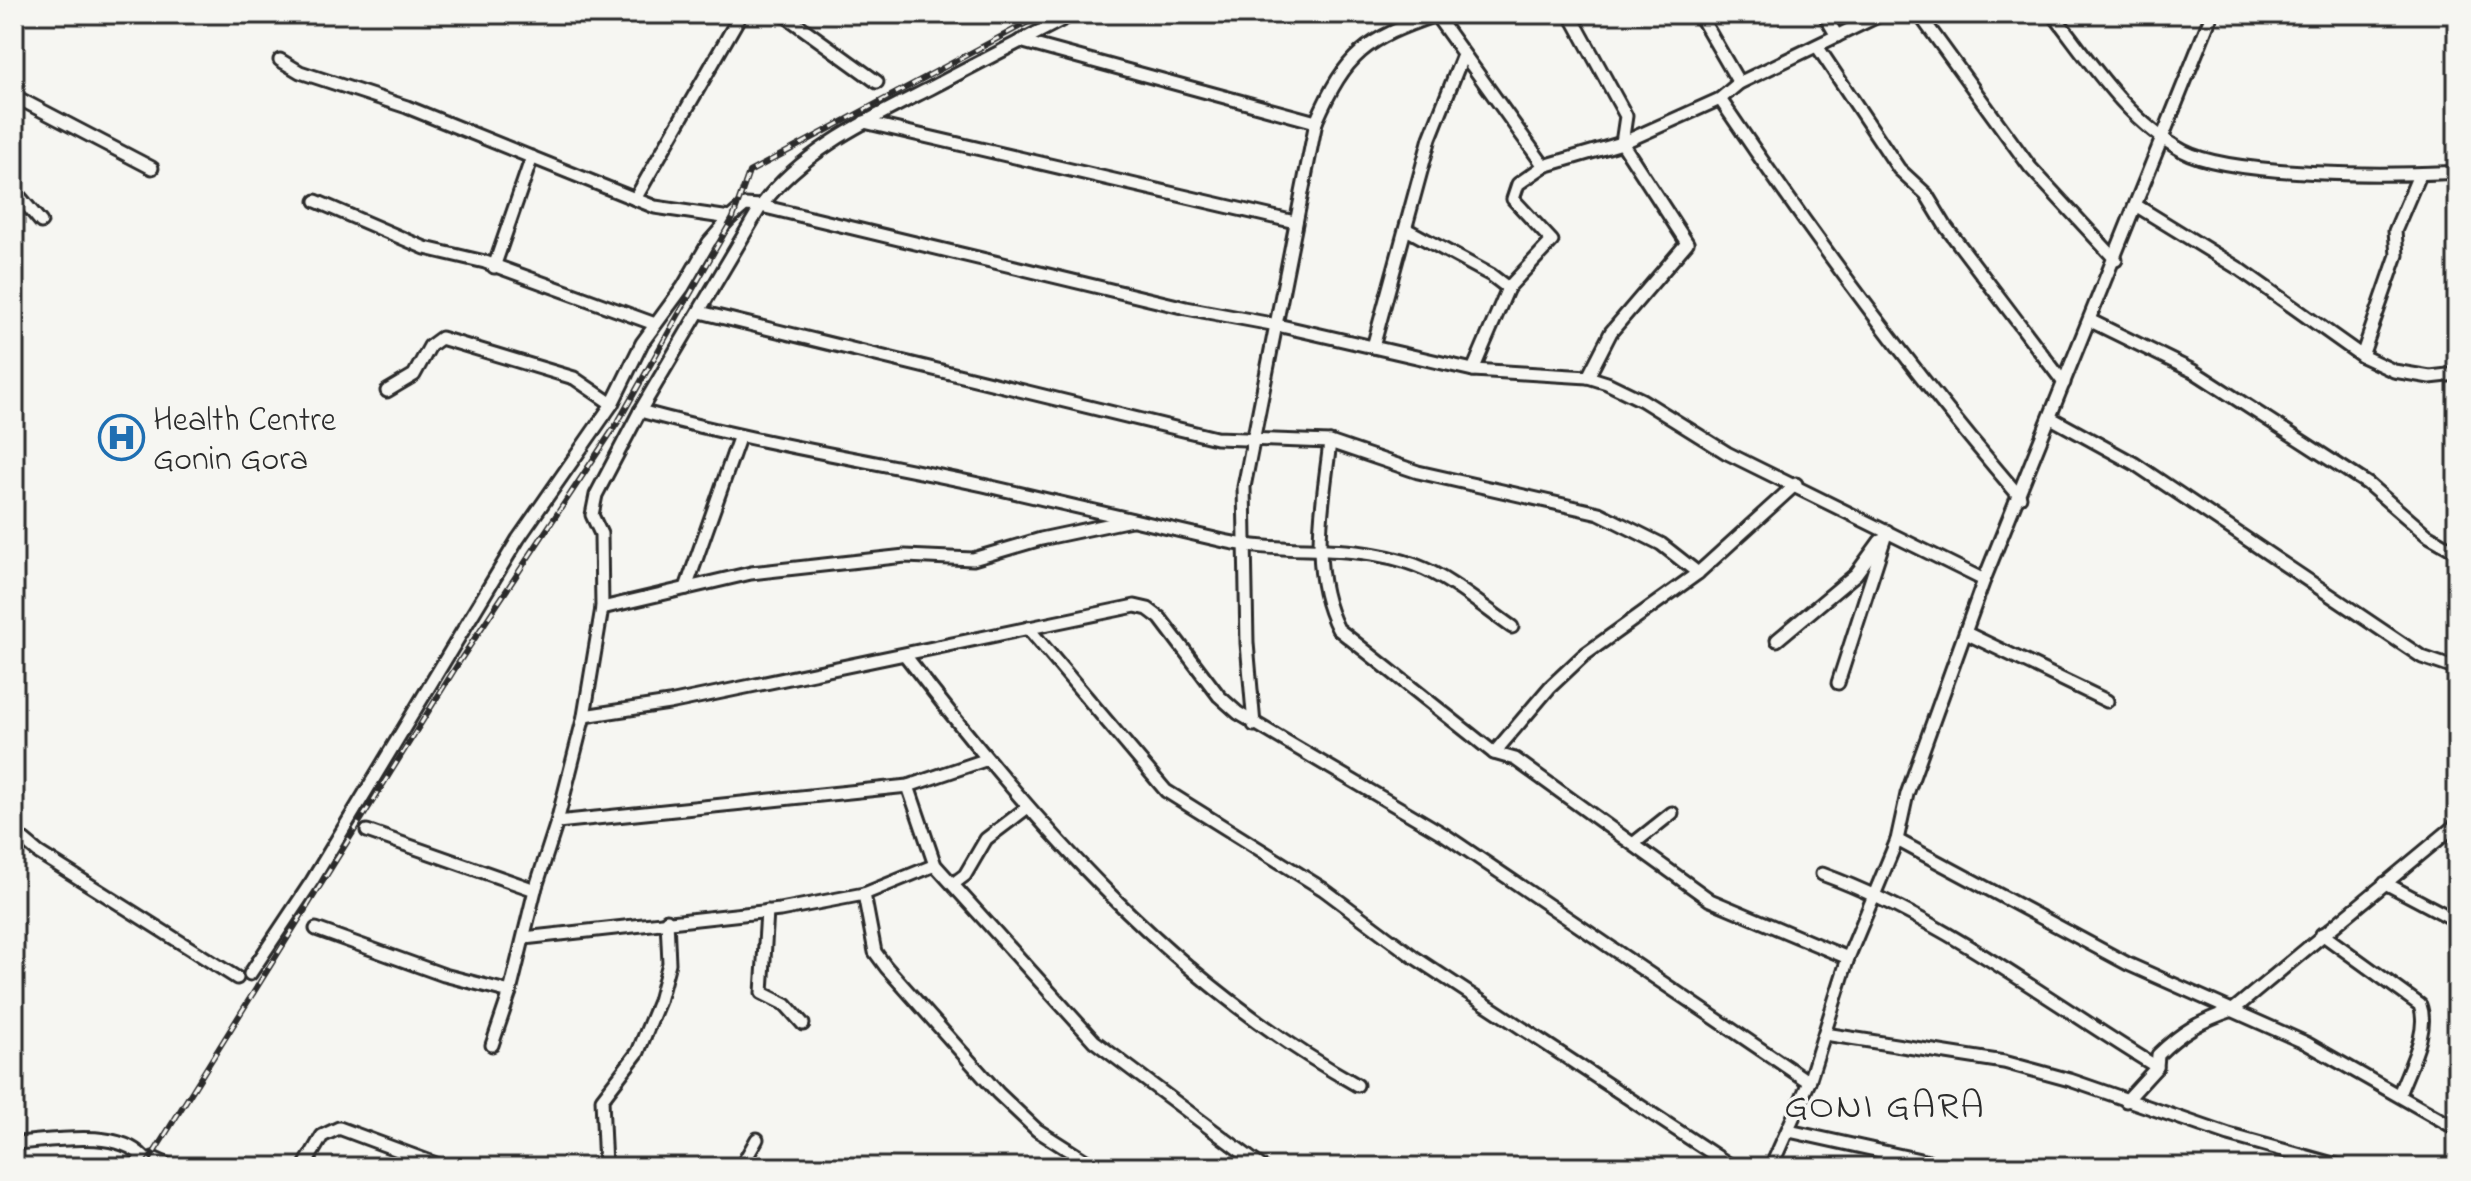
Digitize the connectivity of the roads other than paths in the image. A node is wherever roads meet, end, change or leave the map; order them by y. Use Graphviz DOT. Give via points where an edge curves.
graph roads {
  1 [pos="741,14"];
  2 [pos="783,14"];
  3 [pos="1073,14"];
  4 [pos="1436,14"];
  5 [pos="1570,14"];
  6 [pos="1699,14"];
  7 [pos="1824,14"];
  8 [pos="1882,14"];
  9 [pos="1919,14"];
  10 [pos="2053,14"];
  11 [pos="2212,14"];
  12 [pos="1837,36"];
  13 [pos="1020,41"];
  14 [pos="1817,46"];
  15 [pos="1463,55"];
  16 [pos="280,60"];
  17 [pos="877,82"];
  18 [pos="1739,83"];
  19 [pos="14,96"];
  20 [pos="1720,99"];
  21 [pos="864,122"];
  22 [pos="1316,122"];
  23 [pos="2163,138"];
  24 [pos="1622,143"];
  25 [pos="532,157"];
  26 [pos="1544,166"];
  27 [pos="152,168"];
  28 [pos="2457,172"];
  29 [pos="2419,175"];
  30 [pos="14,190"];
  31 [pos="635,199"];
  32 [pos="316,201"];
  33 [pos="761,206"];
  34 [pos="2137,206"];
  35 [pos="730,218"];
  36 [pos="41,222"];
  37 [pos="1295,222"];
  38 [pos="1406,229"];
  39 [pos="2116,260"];
  40 [pos="494,267"];
  41 [pos="1508,288"];
  42 [pos="700,312"];
  43 [pos="2091,321"];
  44 [pos="655,324"];
  45 [pos="1277,325"];
  46 [pos="1373,347"];
  47 [pos="2362,356"];
  48 [pos="1473,370"];
  49 [pos="2457,374"];
  50 [pos="1588,377"];
  51 [pos="2064,383"];
  52 [pos="387,391"];
  53 [pos="612,404"];
  54 [pos="640,411"];
  55 [pos="2051,418"];
  56 [pos="739,438"];
  57 [pos="1255,438"];
  58 [pos="1330,442"];
  59 [pos="1796,484"];
  60 [pos="2020,497"];
  61 [pos="1131,520"];
  62 [pos="1887,531"];
  63 [pos="1246,545"];
  64 [pos="1318,548"];
  65 [pos="2457,552"];
  66 [pos="1698,573"];
  67 [pos="1984,580"];
  68 [pos="686,588"];
  69 [pos="602,608"];
  70 [pos="1512,627"];
  71 [pos="1028,628"];
  72 [pos="1966,633"];
  73 [pos="1777,640"];
  74 [pos="905,655"];
  75 [pos="2457,669"];
  76 [pos="1838,683"];
  77 [pos="2107,701"];
  78 [pos="584,716"];
  79 [pos="1254,725"];
  80 [pos="1494,753"];
  81 [pos="985,760"];
  82 [pos="908,786"];
  83 [pos="1028,807"];
  84 [pos="1672,813"];
  85 [pos="557,822"];
  86 [pos="2457,824"];
  87 [pos="367,831"];
  88 [pos="14,832"];
  89 [pos="1897,840"];
  90 [pos="1633,844"];
  91 [pos="935,865"];
  92 [pos="1822,874"];
  93 [pos="2385,883"];
  94 [pos="953,884"];
  95 [pos="535,890"];
  96 [pos="1873,892"];
  97 [pos="864,894"];
  98 [pos="767,911"];
  99 [pos="667,920"];
  100 [pos="2457,921"];
  101 [pos="316,929"];
  102 [pos="2322,934"];
  103 [pos="524,938"];
  104 [pos="1848,958"];
  105 [pos="250,974"];
  106 [pos="237,978"];
  107 [pos="510,992"];
  108 [pos="2233,1010"];
  109 [pos="803,1024"];
  110 [pos="1825,1034"];
  111 [pos="492,1045"];
  112 [pos="2157,1067"];
  113 [pos="1809,1082"];
  114 [pos="1357,1085"];
  115 [pos="2399,1095"];
  116 [pos="2126,1101"];
  117 [pos="2457,1129"];
  118 [pos="1789,1131"];
  119 [pos="757,1139"];
  120 [pos="14,1143"];
  121 [pos="143,1157"];
  122 [pos="133,1167"];
  123 [pos="173,1167"];
  124 [pos="304,1167"];
  125 [pos="444,1167"];
  126 [pos="605,1167"];
  127 [pos="741,1167"];
  128 [pos="1095,1167"];
  129 [pos="1262,1167"];
  130 [pos="1733,1167"];
  131 [pos="1771,1167"];
  132 [pos="1952,1167"];
  133 [pos="2344,1167"];
  1 -- 31 [label="street"];
  2 -- 17 [label="street"];
  3 -- 13 [label="street"];
  4 -- 15 [label="street"];
  4 -- 22 [label="street" via="1384,32 1356,55 1335,79"];
  5 -- 24 [label="street" via="1626,116"];
  6 -- 18 [label="street"];
  7 -- 12 [label="street"];
  8 -- 12 [label="street"];
  9 -- 39 [label="street" via="2030,167"];
  10 -- 23 [label="street" via="2120,100"];
  11 -- 23 [label="street"];
  12 -- 14 [label="street"];
  13 -- 21 [label="street"];
  13 -- 22 [label="street"];
  14 -- 18 [label="street"];
  14 -- 51 [label="street" via="1899,169 1926,194"];
  15 -- 26 [label="street"];
  15 -- 38 [label="street" via="1430,138"];
  16 -- 25 [label="street" via="300,72"];
  18 -- 20 [label="street"];
  19 -- 27 [label="street"];
  20 -- 24 [label="street"];
  20 -- 60 [label="street" via="1827,256 1934,397"];
  21 -- 33 [label="street" via="815,152"];
  21 -- 37 [label="street"];
  22 -- 37 [label="street"];
  23 -- 29 [label="street" via="2212,162 2251,168"];
  23 -- 34 [label="street"];
  24 -- 26 [label="street"];
  24 -- 50 [label="street" via="1687,243 1611,332"];
  25 -- 31 [label="street"];
  25 -- 40 [label="street"];
  26 -- 41 [label="street" via="1518,184 1513,199 1552,241"];
  28 -- 29 [label="street"];
  29 -- 47 [label="street" via="2395,231 2397,255"];
  30 -- 36 [label="street"];
  31 -- 35 [label="street" via="677,212"];
  32 -- 40 [label="street" via="425,248"];
  33 -- 35 [label="street" via="745,205"];
  33 -- 42 [label="street"];
  33 -- 45 [label="street"];
  34 -- 39 [label="street"];
  34 -- 47 [label="street" via="2241,270"];
  35 -- 44 [label="street"];
  37 -- 45 [label="street"];
  38 -- 41 [label="street"];
  38 -- 46 [label="street"];
  39 -- 43 [label="street"];
  40 -- 44 [label="street"];
  41 -- 48 [label="street"];
  42 -- 54 [label="street"];
  42 -- 57 [label="street" via="1216,438"];
  43 -- 51 [label="street"];
  43 -- 65 [label="street" via="2193,371 2368,484 2427,535"];
  44 -- 53 [label="street"];
  45 -- 46 [label="street"];
  45 -- 57 [label="street"];
  46 -- 48 [label="street"];
  47 -- 49 [label="street" via="2394,371 2430,377"];
  48 -- 50 [label="street"];
  50 -- 59 [label="street" via="1642,400 1727,453"];
  51 -- 55 [label="street"];
  52 -- 53 [label="street" via="414,375 430,346 441,338 574,378"];
  53 -- 105 [label="street" via="518,539"];
  54 -- 56 [label="street"];
  54 -- 69 [label="street" via="596,495 592,515 601,534"];
  55 -- 60 [label="street"];
  55 -- 75 [label="street" via="2135,464 2422,657"];
  56 -- 61 [label="street"];
  56 -- 68 [label="street"];
  57 -- 58 [label="street"];
  57 -- 63 [label="street" via="1244,487"];
  58 -- 64 [label="street"];
  58 -- 66 [label="street" via="1418,472 1599,513 1661,544"];
  59 -- 62 [label="street"];
  59 -- 66 [label="street"];
  60 -- 67 [label="street"];
  61 -- 63 [label="street"];
  61 -- 68 [label="street" via="973,559 905,556 751,573"];
  62 -- 67 [label="street"];
  62 -- 73 [label="street" via="1856,574"];
  62 -- 76 [label="street"];
  63 -- 64 [label="street"];
  63 -- 79 [label="street"];
  64 -- 70 [label="street" via="1386,556 1418,566"];
  64 -- 80 [label="street" via="1328,609 1338,629"];
  66 -- 80 [label="street" via="1584,655"];
  67 -- 72 [label="street"];
  68 -- 69 [label="street"];
  69 -- 78 [label="street"];
  71 -- 74 [label="street"];
  71 -- 79 [label="street" via="1135,606 1148,609 1219,696"];
  71 -- 130 [label="street" via="1166,791 1323,889 1414,957"];
  72 -- 77 [label="street"];
  72 -- 89 [label="street" via="1907,794"];
  74 -- 78 [label="street"];
  74 -- 81 [label="street"];
  78 -- 85 [label="street"];
  79 -- 113 [label="street" via="1445,835"];
  80 -- 90 [label="street" via="1515,759"];
  81 -- 82 [label="street"];
  81 -- 83 [label="street"];
  82 -- 85 [label="street"];
  82 -- 91 [label="street"];
  83 -- 94 [label="street" via="986,839 965,875"];
  83 -- 114 [label="street" via="1178,962"];
  84 -- 90 [label="street"];
  85 -- 95 [label="street"];
  86 -- 93 [label="street"];
  87 -- 95 [label="street"];
  88 -- 106 [label="street"];
  89 -- 96 [label="street"];
  89 -- 108 [label="street" via="2128,964"];
  90 -- 104 [label="street" via="1710,900"];
  91 -- 94 [label="street"];
  91 -- 97 [label="street"];
  92 -- 96 [label="street"];
  93 -- 100 [label="street"];
  93 -- 102 [label="street"];
  94 -- 129 [label="street" via="1094,1041"];
  95 -- 103 [label="street"];
  96 -- 104 [label="street"];
  96 -- 112 [label="street"];
  97 -- 98 [label="street"];
  97 -- 128 [label="street" via="875,952 886,967 1037,1130"];
  98 -- 99 [label="street"];
  98 -- 109 [label="street" via="762,993 786,1005"];
  99 -- 103 [label="street"];
  99 -- 126 [label="street" via="669,963 659,1001 638,1052 602,1099"];
  101 -- 107 [label="street" via="444,975"];
  102 -- 108 [label="street"];
  102 -- 115 [label="street" via="2420,1005 2422,1030"];
  103 -- 107 [label="street"];
  104 -- 110 [label="street"];
  107 -- 111 [label="street"];
  108 -- 112 [label="street" via="2199,1021 2177,1036 2158,1055"];
  108 -- 115 [label="street"];
  110 -- 113 [label="street"];
  110 -- 116 [label="street" via="2004,1062"];
  112 -- 116 [label="street"];
  113 -- 118 [label="street"];
  115 -- 117 [label="street"];
  116 -- 133 [label="street"];
  118 -- 131 [label="street"];
  118 -- 132 [label="street"];
  119 -- 127 [label="street"];
  120 -- 121 [label="street" via="111,1139 133,1146"];
  121 -- 122 [label="street"];
  121 -- 123 [label="street" via="148,1163 153,1158"];
  124 -- 125 [label="street" via="322,1136 339,1128"];
}
